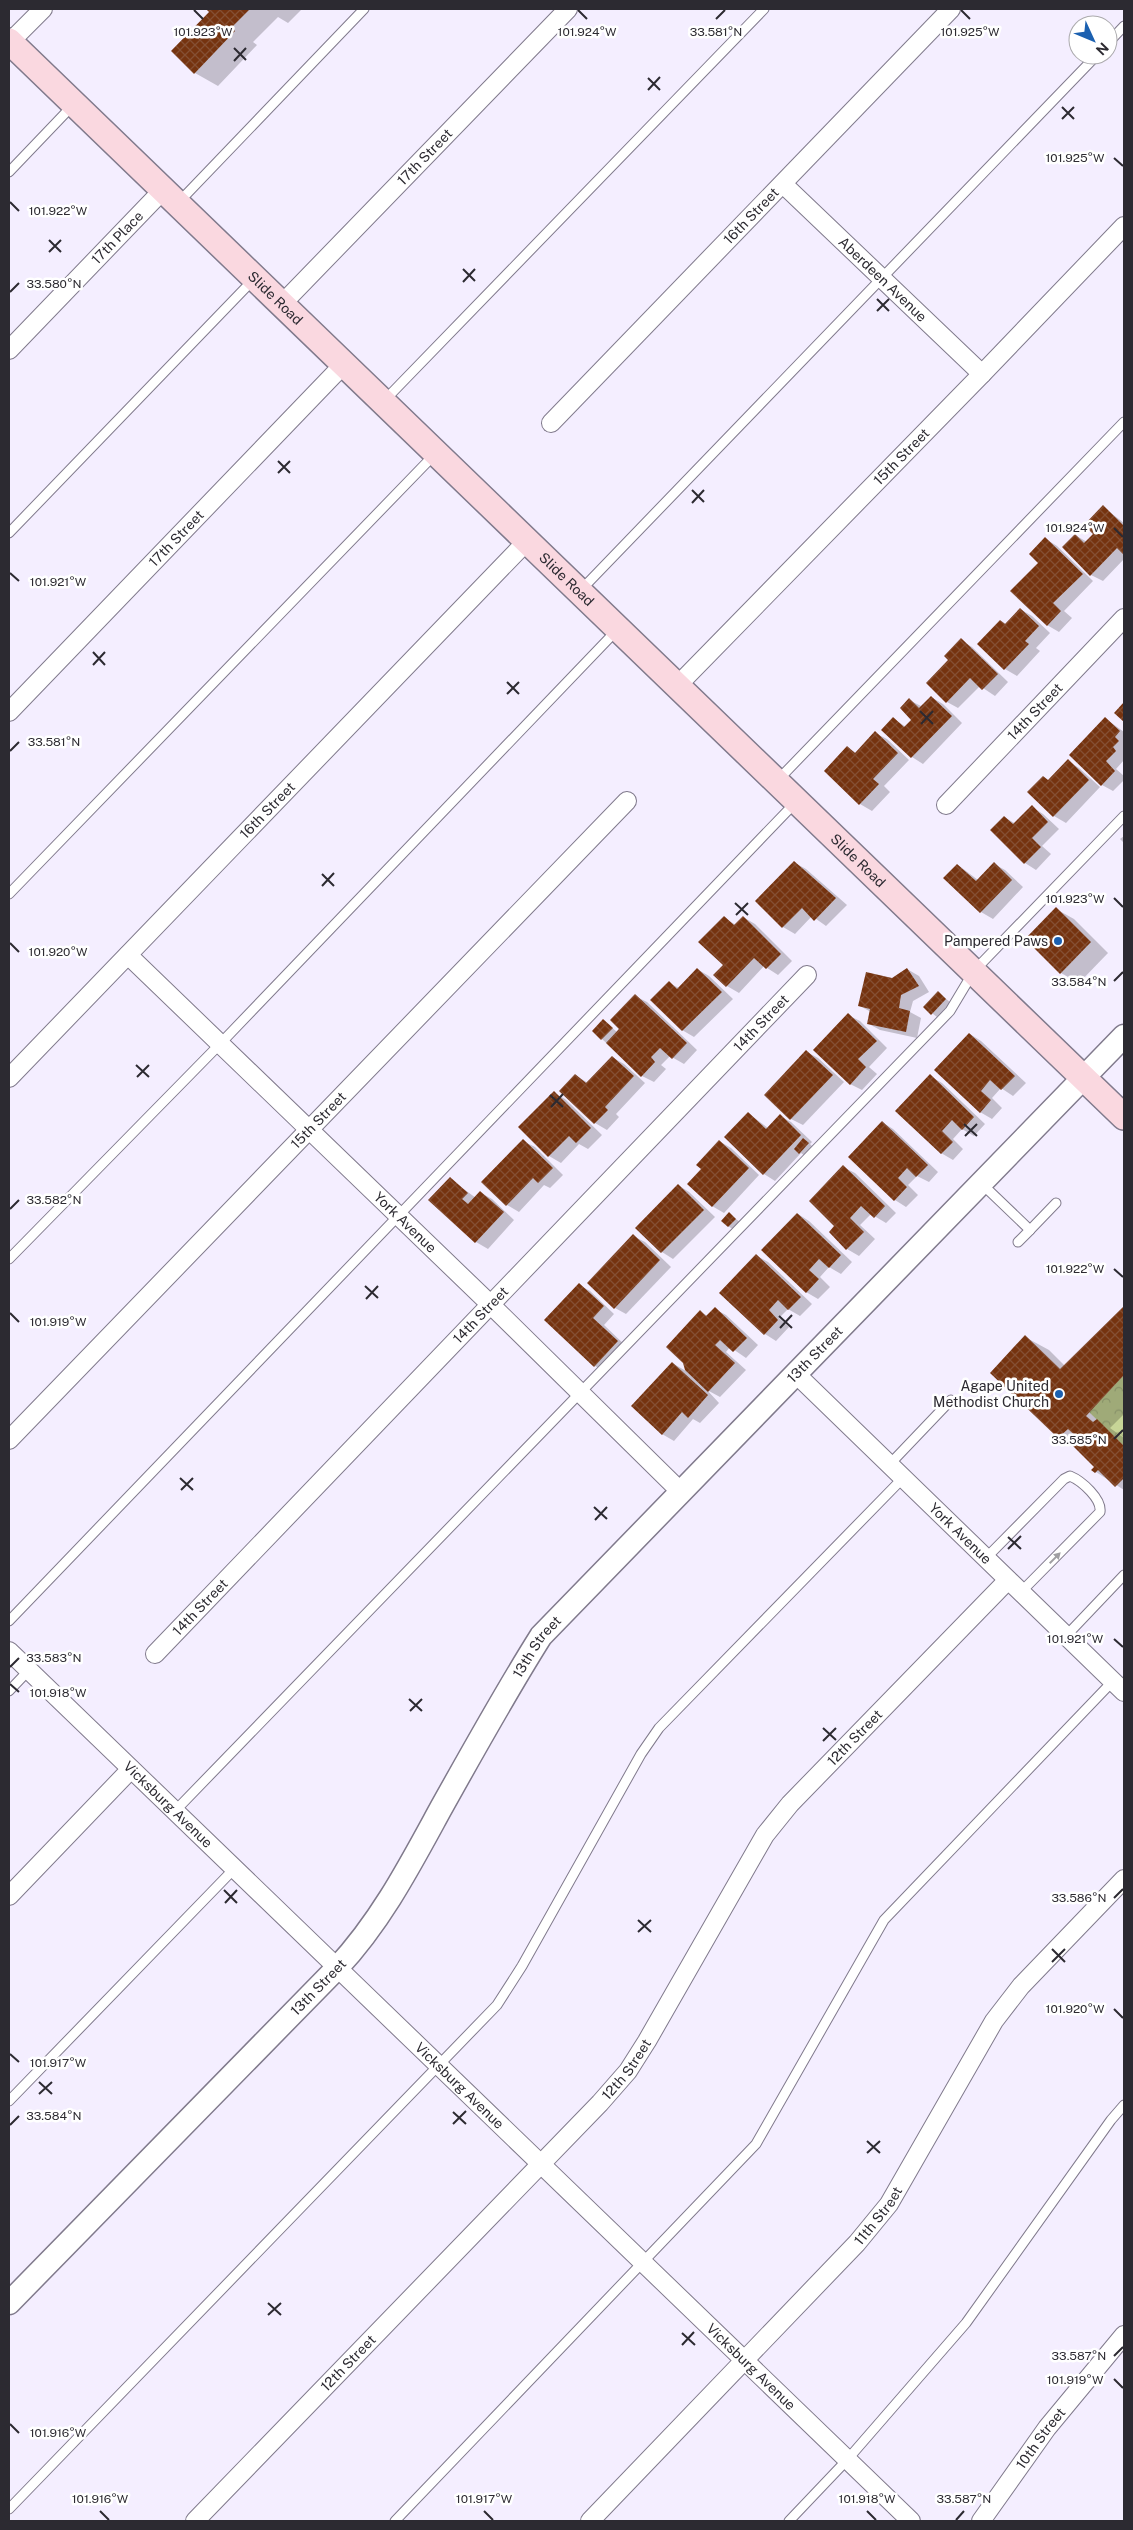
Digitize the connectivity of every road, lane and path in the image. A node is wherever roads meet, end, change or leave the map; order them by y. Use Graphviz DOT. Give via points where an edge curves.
graph roads {
  1 [pos="43,9"];
  2 [pos="364,9"];
  3 [pos="568,9"];
  4 [pos="764,9"];
  5 [pos="950,9"];
  6 [pos="10,42"];
  7 [pos="1087,65"];
  8 [pos="74,104"];
  9 [pos="9,172"];
  10 [pos="782,184"];
  11 [pos="170,197"];
  12 [pos="1124,226"];
  13 [pos="255,278"];
  14 [pos="882,278"];
  15 [pos="282,304"];
  16 [pos="9,350"];
  17 [pos="344,364"];
  18 [pos="982,374"];
  19 [pos="383,402"];
  20 [pos="1124,422"];
  21 [pos="551,423"];
  22 [pos="436,453"];
  23 [pos="9,533"];
  24 [pos="527,541"];
  25 [pos="580,592"];
  26 [pos="1124,618"];
  27 [pos="618,629"];
  28 [pos="677,686"];
  29 [pos="9,712"];
  30 [pos="776,782"];
  31 [pos="627,800"];
  32 [pos="797,801"];
  33 [pos="946,805"];
  34 [pos="1124,816"];
  35 [pos="9,894"];
  36 [pos="128,955"];
  37 [pos="974,971"];
  38 [pos="807,975"];
  39 [pos="1124,1036"];
  40 [pos="220,1044"];
  41 [pos="1083,1077"];
  42 [pos="9,1078"];
  43 [pos="1124,1117"];
  44 [pos="308,1129"];
  45 [pos="980,1183"];
  46 [pos="1056,1202"];
  47 [pos="397,1214"];
  48 [pos="1030,1230"];
  49 [pos="1018,1242"];
  50 [pos="9,1259"];
  51 [pos="490,1304"];
  52 [pos="796,1374"];
  53 [pos="580,1394"];
  54 [pos="951,1400"];
  55 [pos="9,1440"];
  56 [pos="889,1465"];
  57 [pos="903,1478"];
  58 [pos="681,1492"];
  59 [pos="986,1558"];
  60 [pos="1124,1575"];
  61 [pos="1015,1586"];
  62 [pos="9,1621"];
  63 [pos="1066,1636"];
  64 [pos="9,1651"];
  65 [pos="155,1654"];
  66 [pos="29,1670"];
  67 [pos="1119,1687"];
  68 [pos="9,1690"];
  69 [pos="131,1769"];
  70 [pos="175,1811"];
  71 [pos="234,1869"];
  72 [pos="1124,1879"];
  73 [pos="9,1896"];
  74 [pos="337,1968"];
  75 [pos="438,2065"];
  76 [pos="9,2101"];
  77 [pos="1124,2105"];
  78 [pos="541,2164"];
  79 [pos="643,2263"];
  80 [pos="9,2303"];
  81 [pos="1124,2335"];
  82 [pos="745,2361"];
  83 [pos="847,2460"];
  84 [pos="9,2509"];
  85 [pos="195,2521"];
  86 [pos="395,2521"];
  87 [pos="590,2521"];
  88 [pos="789,2521"];
  89 [pos="911,2521"];
  90 [pos="981,2521"];
  1 -- 6 [label="street"];
  2 -- 11 [label="lane"];
  3 -- 15 [label="street, 17th Street"];
  4 -- 19 [label="lane"];
  5 -- 10 [label="street, 16th Street"];
  6 -- 8 [label="main road, Slide Road"];
  7 -- 14 [label="lane"];
  8 -- 9 [label="lane"];
  8 -- 11 [label="main road, Slide Road"];
  10 -- 14 [label="street, Aberdeen Avenue"];
  10 -- 21 [label="street, 16th Street"];
  11 -- 13 [label="main road, Slide Road"];
  11 -- 16 [label="street, 17th Place"];
  12 -- 18 [label="street, 15th Street"];
  13 -- 15 [label="main road, Slide Road"];
  13 -- 23 [label="lane"];
  14 -- 18 [label="street, Aberdeen Avenue"];
  14 -- 25 [label="lane"];
  15 -- 17 [label="main road, Slide Road"];
  17 -- 19 [label="main road, Slide Road"];
  17 -- 29 [label="street, 17th Street"];
  18 -- 28 [label="street, 15th Street"];
  19 -- 22 [label="main road, Slide Road"];
  20 -- 30 [label="lane"];
  22 -- 24 [label="main road, Slide Road"];
  22 -- 35 [label="lane"];
  24 -- 25 [label="main road, Slide Road"];
  24 -- 36 [label="street, 16th Street"];
  25 -- 27 [label="main road, Slide Road"];
  26 -- 33 [label="street, 14th Street"];
  27 -- 28 [label="main road, Slide Road"];
  27 -- 40 [label="lane"];
  28 -- 30 [label="main road, Slide Road"];
  30 -- 32 [label="main road, Slide Road"];
  31 -- 44 [label="street, 15th Street"];
  32 -- 37 [label="main road, Slide Road"];
  32 -- 47 [label="lane"];
  34 -- 37 [label="lane"];
  36 -- 40 [label="street, York Avenue"];
  36 -- 42 [label="street, 16th Street"];
  37 -- 41 [label="main road, Slide Road"];
  37 -- 53 [label="lane" via="950,1011"];
  38 -- 51 [label="street, 14th Street"];
  39 -- 41 [label="street, 13th Street"];
  40 -- 44 [label="street, York Avenue"];
  40 -- 50 [label="lane"];
  41 -- 43 [label="main road, Slide Road"];
  41 -- 45 [label="street, 13th Street"];
  44 -- 47 [label="street, York Avenue"];
  44 -- 55 [label="street, 15th Street"];
  45 -- 48 [label="lane"];
  45 -- 52 [label="street, 13th Street"];
  46 -- 48 [label="lane"];
  47 -- 51 [label="street, York Avenue"];
  47 -- 62 [label="lane"];
  48 -- 49 [label="lane"];
  51 -- 53 [label="street, York Avenue"];
  51 -- 65 [label="street, 14th Street"];
  52 -- 56 [label="street, York Avenue"];
  52 -- 58 [label="street, 13th Street"];
  53 -- 58 [label="street, York Avenue"];
  53 -- 70 [label="lane"];
  54 -- 56 [label="lane"];
  56 -- 57 [label="street, York Avenue"];
  57 -- 59 [label="street, York Avenue"];
  57 -- 75 [label="lane" via="659,1728 497,2005"];
  58 -- 74 [label="street, 13th Street" via="541,1636 504,1694 397,1889 370,1930"];
  59 -- 61 [label="street, York Avenue"];
  61 -- 59 [label="lane, one-way" via="1100,1512 1099,1501 1076,1479 1070,1476 1064,1479"];
  60 -- 63 [label="lane"];
  61 -- 63 [label="street, York Avenue"];
  61 -- 78 [label="street, 12th Street" via="790,1804 765,1835 628,2071"];
  63 -- 67 [label="street, York Avenue"];
  64 -- 66 [label="street, Vicksburg Avenue"];
  66 -- 68 [label="lane"];
  66 -- 69 [label="street, Vicksburg Avenue"];
  67 -- 79 [label="lane" via="884,1920 756,2144"];
  69 -- 70 [label="street, Vicksburg Avenue"];
  69 -- 73 [label="street"];
  70 -- 71 [label="street, Vicksburg Avenue"];
  71 -- 74 [label="street, Vicksburg Avenue"];
  71 -- 76 [label="lane"];
  72 -- 82 [label="street, 11th Street" via="1021,1986 994,2021 888,2204 857,2243"];
  74 -- 75 [label="street, Vicksburg Avenue"];
  74 -- 80 [label="street, 13th Street"];
  75 -- 78 [label="street, Vicksburg Avenue"];
  75 -- 84 [label="lane"];
  77 -- 83 [label="lane" via="966,2323"];
  78 -- 79 [label="street, Vicksburg Avenue"];
  78 -- 85 [label="street, 12th Street"];
  79 -- 82 [label="street, Vicksburg Avenue"];
  79 -- 86 [label="lane"];
  81 -- 90 [label="street, 10th Street" via="1047,2428"];
  82 -- 83 [label="street, Vicksburg Avenue"];
  82 -- 87 [label="street, 11th Street"];
  83 -- 88 [label="lane"];
  83 -- 89 [label="street, Vicksburg Avenue"];
}
